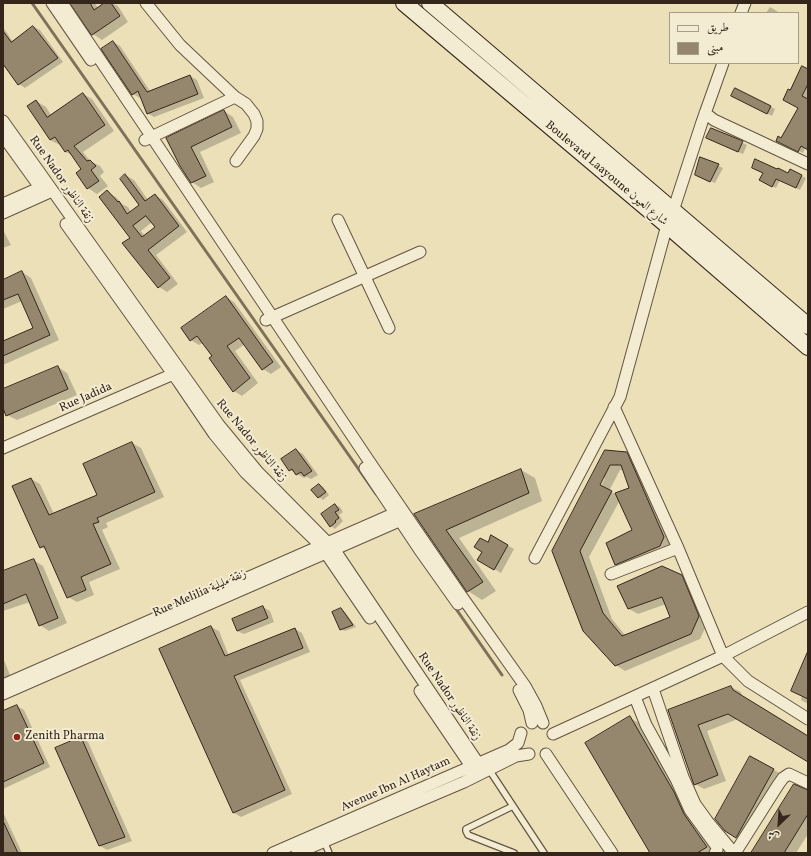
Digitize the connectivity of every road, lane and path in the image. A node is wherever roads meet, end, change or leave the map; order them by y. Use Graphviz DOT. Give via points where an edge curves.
graph roads {
  1 [pos="52,3"];
  2 [pos="62,3"];
  3 [pos="146,3"];
  4 [pos="404,3"];
  5 [pos="430,3"];
  6 [pos="723,64"];
  7 [pos="235,97"];
  8 [pos="705,113"];
  9 [pos="3,121"];
  10 [pos="3,136"];
  11 [pos="149,138"];
  12 [pos="236,161"];
  13 [pos="808,164"];
  14 [pos="46,190"];
  15 [pos="3,204"];
  16 [pos="3,213"];
  17 [pos="670,218"];
  18 [pos="338,220"];
  19 [pos="420,252"];
  20 [pos="366,276"];
  21 [pos="269,319"];
  22 [pos="808,326"];
  23 [pos="389,328"];
  24 [pos="808,347"];
  25 [pos="175,370"];
  26 [pos="614,407"];
  27 [pos="3,441"];
  28 [pos="3,448"];
  29 [pos="401,516"];
  30 [pos="327,548"];
  31 [pos="678,548"];
  32 [pos="535,558"];
  33 [pos="611,574"];
  34 [pos="808,612"];
  35 [pos="723,656"];
  36 [pos="3,686"];
  37 [pos="653,689"];
  38 [pos="3,694"];
  39 [pos="635,697"];
  40 [pos="808,719"];
  41 [pos="538,723"];
  42 [pos="521,733"];
  43 [pos="553,734"];
  44 [pos="529,754"];
  45 [pos="546,754"];
  46 [pos="480,768"];
  47 [pos="808,783"];
  48 [pos="513,806"];
  49 [pos="704,824"];
  50 [pos="324,841"];
  51 [pos="299,849"];
  52 [pos="273,853"];
  53 [pos="329,853"];
  54 [pos="514,853"];
  55 [pos="544,853"];
  56 [pos="612,853"];
  57 [pos="715,853"];
  58 [pos="735,853"];
  1 -- 11 [label="street"];
  2 -- 11 [label="street"];
  3 -- 7 [label="street" via="180,45"];
  4 -- 17 [label="street, Boulevard Laayoune شارع العيون"];
  5 -- 17 [label="street, Boulevard Laayoune شارع العيون"];
  6 -- 8 [label="street"];
  7 -- 11 [label="street"];
  7 -- 12 [label="street" via="246,104 257,121 254,136"];
  8 -- 13 [label="street" via="714,120"];
  8 -- 17 [label="street"];
  9 -- 14 [label="street, Rue Nador زنقة الناظور"];
  10 -- 14 [label="street, Rue Nador زنقة الناظور"];
  11 -- 21 [label="street"];
  14 -- 15 [label="street"];
  14 -- 16 [label="street"];
  14 -- 25 [label="street, Rue Nador زنقة الناظور"];
  17 -- 22 [label="street, Boulevard Laayoune شارع العيون"];
  17 -- 24 [label="street, Boulevard Laayoune شارع العيون"];
  17 -- 26 [label="street" via="620,397"];
  18 -- 20 [label="street"];
  19 -- 20 [label="street"];
  20 -- 21 [label="street"];
  20 -- 23 [label="street"];
  21 -- 29 [label="street"];
  25 -- 27 [label="street, Rue Jadida"];
  25 -- 28 [label="street, Rue Jadida"];
  25 -- 30 [label="street, Rue Nador زنقة الناظور" via="201,417 227,451 264,492"];
  26 -- 31 [label="street"];
  26 -- 32 [label="street"];
  29 -- 30 [label="street, Rue Melilia زنقة مليلية"];
  29 -- 41 [label="street"];
  30 -- 36 [label="street, Rue Melilia زنقة مليلية"];
  30 -- 38 [label="street, Rue Melilia زنقة مليلية"];
  30 -- 46 [label="street, Rue Nador زنقة الناظور"];
  31 -- 33 [label="street"];
  31 -- 35 [label="street"];
  34 -- 35 [label="street"];
  35 -- 37 [label="street"];
  35 -- 40 [label="street" via="748,681"];
  37 -- 39 [label="street"];
  37 -- 49 [label="street" via="683,777"];
  39 -- 43 [label="street"];
  39 -- 49 [label="street" via="646,726 690,810"];
  41 -- 42 [label="street" via="528,725"];
  41 -- 43 [label="street" via="547,726"];
  42 -- 44 [label="street" via="521,744"];
  42 -- 46 [label="street, Avenue Ibn Al Haytam" via="518,743"];
  43 -- 45 [label="street" via="553,745"];
  44 -- 45 [label="street"];
  44 -- 46 [label="street, Avenue Ibn Al Haytam"];
  45 -- 56 [label="street"];
  46 -- 48 [label="lane"];
  46 -- 50 [label="street, Avenue Ibn Al Haytam"];
  46 -- 51 [label="street, Avenue Ibn Al Haytam"];
  47 -- 58 [label="street" via="789,774 783,778"];
  48 -- 54 [label="lane" via="466,831 468,835"];
  48 -- 55 [label="lane"];
  49 -- 57 [label="street" via="717,847"];
  49 -- 58 [label="street"];
  50 -- 51 [label="street, Avenue Ibn Al Haytam"];
  50 -- 53 [label="lane"];
  51 -- 52 [label="street, Avenue Ibn Al Haytam"];
}
